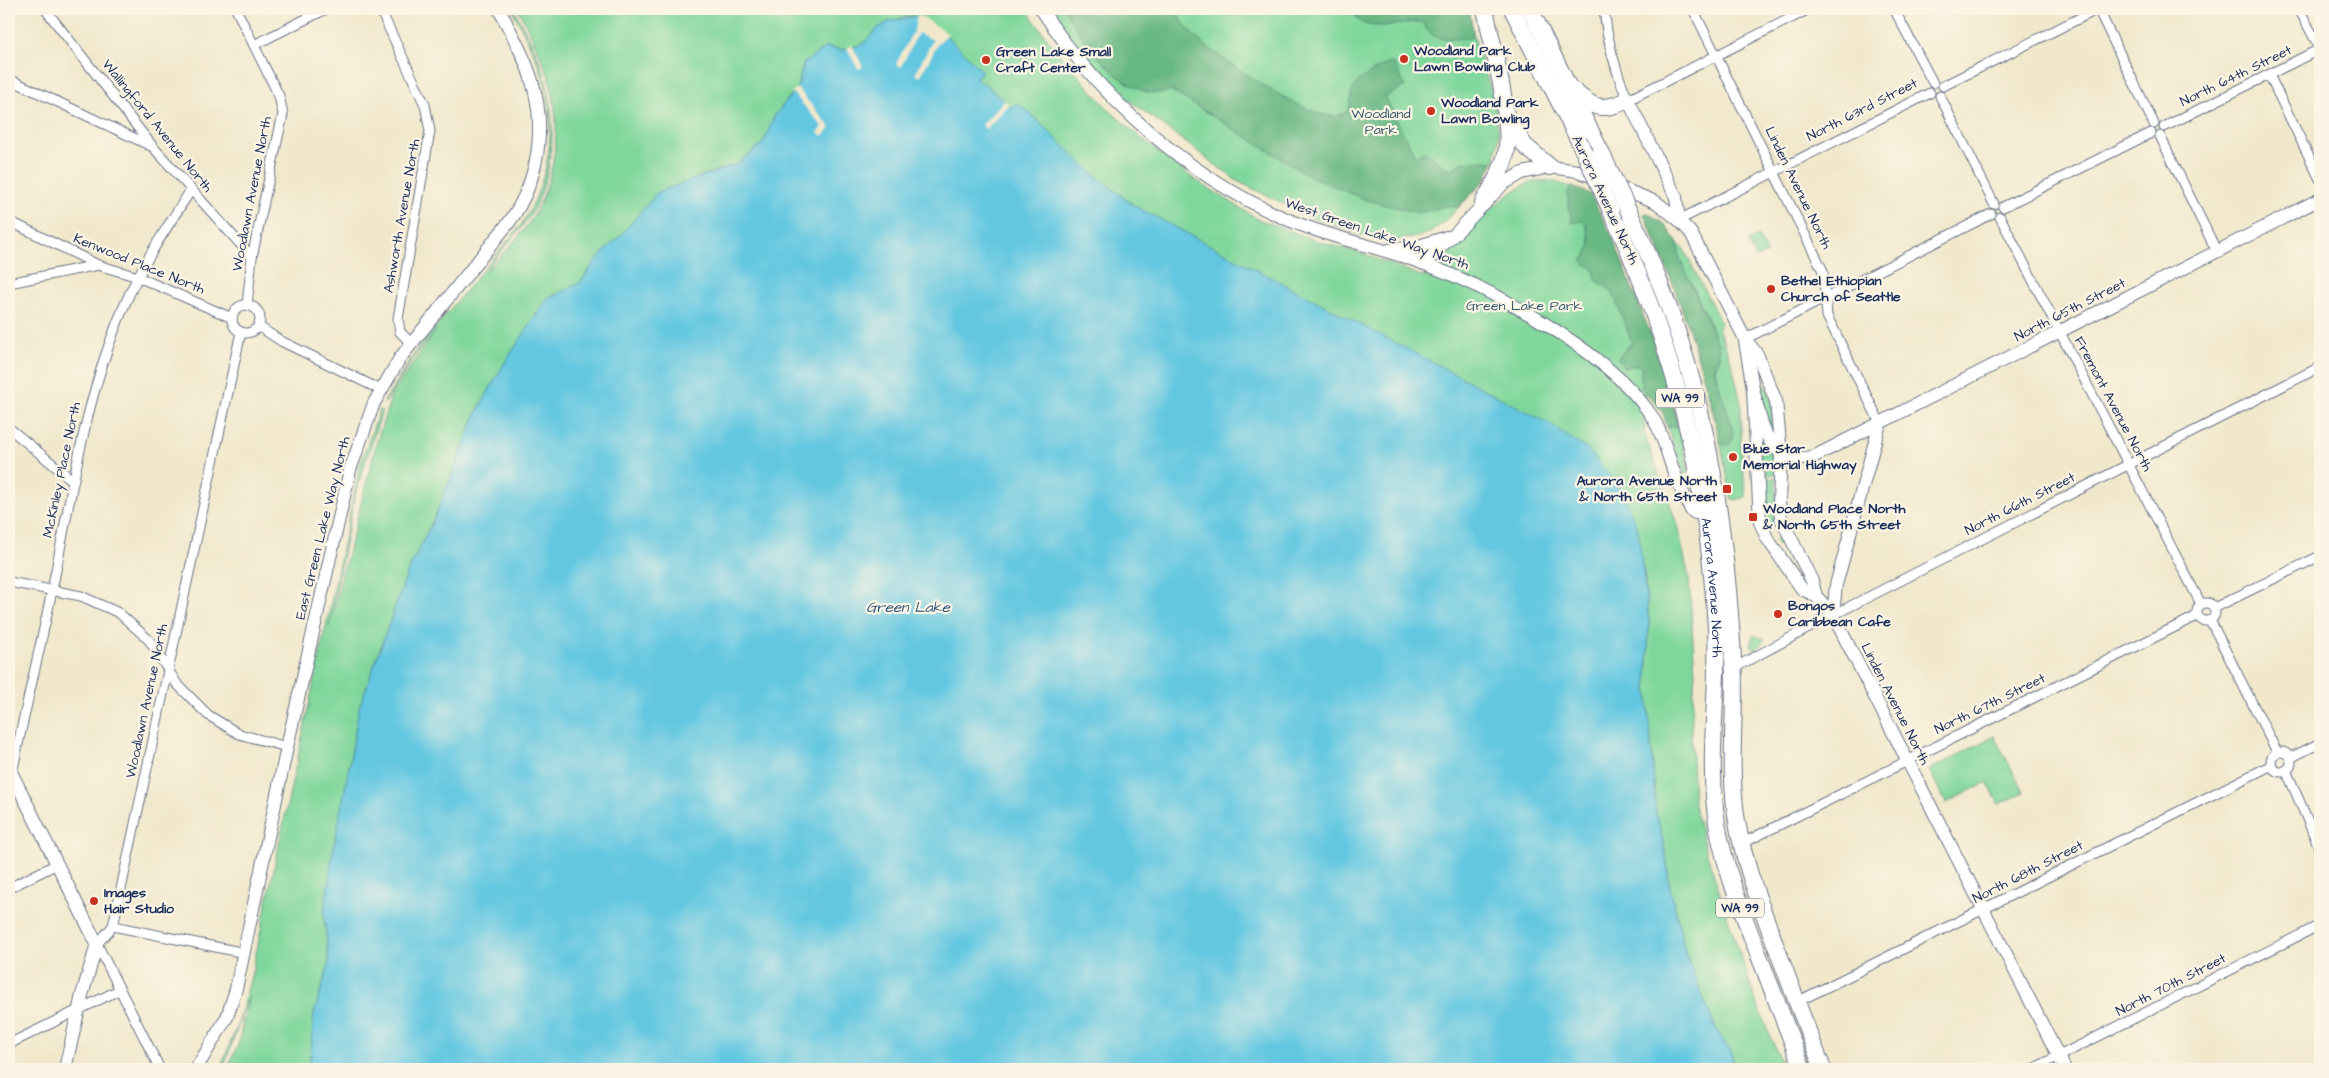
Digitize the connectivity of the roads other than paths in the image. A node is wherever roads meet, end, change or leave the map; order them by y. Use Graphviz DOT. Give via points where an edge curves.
graph roads {
  1 [pos="45,9"];
  2 [pos="236,9"];
  3 [pos="326,9"];
  4 [pos="380,9"];
  5 [pos="499,9"];
  6 [pos="1041,9"];
  7 [pos="1485,9"];
  8 [pos="1512,9"];
  9 [pos="1530,9"];
  10 [pos="1604,9"];
  11 [pos="1693,9"];
  12 [pos="1809,9"];
  13 [pos="1894,9"];
  14 [pos="2299,9"];
  15 [pos="2090,11"];
  16 [pos="2102,12"];
  17 [pos="254,45"];
  18 [pos="2320,49"];
  19 [pos="1716,56"];
  20 [pos="2269,75"];
  21 [pos="9,79"];
  22 [pos="1933,83"];
  23 [pos="1569,86"];
  24 [pos="1943,86"];
  25 [pos="1930,93"];
  26 [pos="1940,96"];
  27 [pos="1628,100"];
  28 [pos="1506,117"];
  29 [pos="2154,124"];
  30 [pos="2164,127"];
  31 [pos="2156,135"];
  32 [pos="153,147"];
  33 [pos="1550,167"];
  34 [pos="1774,172"];
  35 [pos="2320,179"];
  36 [pos="191,190"];
  37 [pos="2320,199"];
  38 [pos="1483,203"];
  39 [pos="1994,204"];
  40 [pos="2003,208"];
  41 [pos="1996,215"];
  42 [pos="1679,220"];
  43 [pos="9,221"];
  44 [pos="1454,234"];
  45 [pos="1378,249"];
  46 [pos="2217,252"];
  47 [pos="252,257"];
  48 [pos="1422,263"];
  49 [pos="98,265"];
  50 [pos="138,276"];
  51 [pos="9,283"];
  52 [pos="1826,298"];
  53 [pos="247,305"];
  54 [pos="232,318"];
  55 [pos="258,326"];
  56 [pos="240,332"];
  57 [pos="2060,332"];
  58 [pos="1745,339"];
  59 [pos="411,343"];
  60 [pos="2320,368"];
  61 [pos="1753,389"];
  62 [pos="381,390"];
  63 [pos="1776,401"];
  64 [pos="1880,423"];
  65 [pos="9,428"];
  66 [pos="1834,446"];
  67 [pos="1781,454"];
  68 [pos="2129,464"];
  69 [pos="72,480"];
  70 [pos="1704,513"];
  71 [pos="1784,526"];
  72 [pos="1767,538"];
  73 [pos="2320,556"];
  74 [pos="9,582"];
  75 [pos="52,590"];
  76 [pos="1816,596"];
  77 [pos="2201,604"];
  78 [pos="2214,608"];
  79 [pos="1833,615"];
  80 [pos="2198,616"];
  81 [pos="2210,620"];
  82 [pos="1734,668"];
  83 [pos="169,671"];
  84 [pos="2320,742"];
  85 [pos="287,747"];
  86 [pos="2277,752"];
  87 [pos="2290,758"];
  88 [pos="1907,760"];
  89 [pos="2272,766"];
  90 [pos="2286,770"];
  91 [pos="10,771"];
  92 [pos="1741,844"];
  93 [pos="2320,849"];
  94 [pos="57,864"];
  95 [pos="9,888"];
  96 [pos="1984,909"];
  97 [pos="2320,925"];
  98 [pos="112,926"];
  99 [pos="97,944"];
  100 [pos="245,953"];
  101 [pos="119,990"];
  102 [pos="1797,1002"];
  103 [pos="78,1010"];
  104 [pos="9,1044"];
  105 [pos="2059,1056"];
  106 [pos="66,1069"];
  107 [pos="160,1069"];
  108 [pos="196,1069"];
  109 [pos="1803,1069"];
  110 [pos="1823,1069"];
  111 [pos="2033,1069"];
  112 [pos="2065,1069"];
  1 -- 32 [label="street, Wallingford Avenue North"];
  2 -- 17 [label="street, Woodlawn Avenue North"];
  3 -- 17 [label="street"];
  4 -- 59 [label="street, Ashworth Avenue North" via="424,105 430,131 398,319 400,332"];
  5 -- 59 [label="main road, East Green Lake Way North" via="534,88 539,121 535,166 517,211"];
  6 -- 45 [label="main road, West Green Lake Way North" via="1078,61 1112,97 1183,158 1220,184 1276,215 1334,238"];
  7 -- 28 [label="highway"];
  8 -- 70 [label="highway, Aurora Avenue North / WA 99, bridge" via="1579,142 1640,278 1668,355 1689,433"];
  9 -- 23 [label="highway, Aurora Avenue North / WA 99"];
  10 -- 27 [label="street" via="1614,65"];
  11 -- 19 [label="street, Linden Avenue North"];
  12 -- 19 [label="street"];
  13 -- 22 [label="street"];
  14 -- 18 [label="street"];
  15 -- 16 [label="street" via="2095,16"];
  15 -- 24 [label="street"];
  16 -- 29 [label="street"];
  17 -- 47 [label="street, Woodlawn Avenue North" via="279,96 283,114"];
  18 -- 20 [label="street, North 64th Street"];
  19 -- 27 [label="street"];
  19 -- 34 [label="street, Linden Avenue North"];
  20 -- 30 [label="street, North 64th Street"];
  20 -- 35 [label="street"];
  21 -- 32 [label="street"];
  22 -- 24 [label="street"];
  22 -- 25 [label="street" via="1929,87"];
  23 -- 27 [label="highway" via="1590,104 1604,108"];
  23 -- 82 [label="highway, Aurora Avenue North / WA 99, bridge" via="1667,300 1691,374 1708,440 1723,534"];
  24 -- 26 [label="street"];
  25 -- 26 [label="street" via="1934,97"];
  25 -- 34 [label="street, North 63rd Street"];
  26 -- 39 [label="street"];
  27 -- 42 [label="main road" via="1676,197"];
  28 -- 33 [label="highway" via="1525,146"];
  28 -- 38 [label="highway" via="1506,154"];
  29 -- 30 [label="street" via="2160,123"];
  29 -- 31 [label="street" via="2150,128"];
  30 -- 31 [label="street" via="2164,132"];
  31 -- 40 [label="street"];
  31 -- 46 [label="street"];
  32 -- 36 [label="street, Wallingford Avenue North"];
  33 -- 38 [label="main road" via="1513,177"];
  33 -- 42 [label="main road" via="1578,171 1656,202"];
  34 -- 42 [label="street, North 63rd Street"];
  34 -- 52 [label="street, Linden Avenue North" via="1823,272"];
  36 -- 47 [label="street, Wallingford Avenue North"];
  36 -- 50 [label="street, McKinley Place North"];
  37 -- 46 [label="main road, North 65th Street"];
  38 -- 44 [label="main road"];
  39 -- 40 [label="street"];
  39 -- 41 [label="street" via="1990,209"];
  40 -- 41 [label="street" via="2004,213"];
  41 -- 52 [label="street"];
  41 -- 57 [label="street, Fremont Avenue North"];
  42 -- 58 [label="main road" via="1691,233"];
  43 -- 49 [label="street, Kenwood Place North"];
  44 -- 45 [label="main road" via="1401,250"];
  44 -- 48 [label="main road"];
  45 -- 48 [label="main road, West Green Lake Way North"];
  46 -- 57 [label="main road, North 65th Street"];
  47 -- 53 [label="street, Woodlawn Avenue North"];
  48 -- 70 [label="main road, West Green Lake Way North" via="1460,277 1586,350 1650,412 1691,510"];
  49 -- 50 [label="street, Kenwood Place North"];
  49 -- 51 [label="street"];
  50 -- 54 [label="street, Kenwood Place North"];
  50 -- 69 [label="street, McKinley Place North" via="94,390"];
  52 -- 58 [label="street"];
  52 -- 64 [label="street, Linden Avenue North" via="1827,316"];
  53 -- 54 [label="street" via="239,307"];
  53 -- 55 [label="street" via="258,312"];
  54 -- 56 [label="street" via="234,327"];
  55 -- 56 [label="street" via="252,332"];
  55 -- 62 [label="street"];
  56 -- 83 [label="street, Woodlawn Avenue North"];
  57 -- 64 [label="main road, North 65th Street"];
  57 -- 68 [label="street, Fremont Avenue North"];
  58 -- 61 [label="main road"];
  58 -- 63 [label="main road" via="1757,354"];
  59 -- 62 [label="main road, East Green Lake Way North"];
  60 -- 68 [label="street, North 66th Street"];
  61 -- 67 [label="main road" via="1765,432"];
  61 -- 72 [label="main road" via="1758,517"];
  62 -- 85 [label="main road, East Green Lake Way North" via="350,470"];
  63 -- 66 [label="main road" via="1786,449 1801,454"];
  63 -- 67 [label="main road"];
  64 -- 66 [label="main road, North 65th Street"];
  64 -- 79 [label="main road" via="1836,585"];
  65 -- 69 [label="street"];
  66 -- 67 [label="main road" via="1805,459"];
  67 -- 71 [label="main road" via="1779,502"];
  68 -- 77 [label="street, Fremont Avenue North"];
  68 -- 79 [label="street, North 66th Street"];
  69 -- 75 [label="street, McKinley Place North"];
  70 -- 109 [label="highway, Aurora Avenue North / WA 99" via="1716,631 1712,761 1718,830 1736,896"];
  71 -- 72 [label="main road"];
  71 -- 76 [label="main road" via="1812,581"];
  72 -- 76 [label="main road" via="1802,589"];
  73 -- 78 [label="street"];
  74 -- 75 [label="street"];
  75 -- 83 [label="street" via="82,596 118,613 149,640"];
  75 -- 91 [label="street, McKinley Place North"];
  76 -- 79 [label="main road, Linden Avenue North"];
  77 -- 78 [label="street" via="2208,603"];
  77 -- 80 [label="street" via="2196,610"];
  78 -- 81 [label="street"];
  79 -- 82 [label="street, North 66th Street"];
  79 -- 88 [label="main road, Linden Avenue North"];
  80 -- 81 [label="street" via="2202,620"];
  80 -- 88 [label="street, North 67th Street"];
  81 -- 86 [label="street"];
  82 -- 92 [label="highway, Aurora Avenue North / WA 99" via="1731,773"];
  83 -- 85 [label="street" via="196,704 223,726 239,734"];
  83 -- 98 [label="street, Woodlawn Avenue North"];
  84 -- 87 [label="street"];
  85 -- 100 [label="main road, East Green Lake Way North"];
  86 -- 87 [label="street" via="2283,752"];
  86 -- 89 [label="street" via="2272,757"];
  87 -- 90 [label="street" via="2290,766"];
  88 -- 92 [label="street, North 67th Street"];
  88 -- 96 [label="main road, Linden Avenue North"];
  89 -- 90 [label="street" via="2276,771"];
  89 -- 96 [label="street, North 68th Street"];
  90 -- 93 [label="street"];
  91 -- 94 [label="main road"];
  92 -- 102 [label="highway, Aurora Avenue North / WA 99"];
  94 -- 95 [label="street"];
  94 -- 99 [label="main road"];
  96 -- 102 [label="street, North 68th Street"];
  96 -- 105 [label="main road, Linden Avenue North"];
  97 -- 105 [label="street, North 70th Street"];
  98 -- 99 [label="street, Woodlawn Avenue North"];
  98 -- 100 [label="street"];
  99 -- 101 [label="street"];
  99 -- 103 [label="main road, Woodlawn Avenue North"];
  100 -- 108 [label="main road, East Green Lake Way North" via="227,1017"];
  101 -- 103 [label="street"];
  101 -- 107 [label="street"];
  102 -- 110 [label="highway, Aurora Avenue North / WA 99"];
  103 -- 104 [label="street"];
  103 -- 106 [label="main road, Woodlawn Avenue North"];
  105 -- 111 [label="street, North 70th Street"];
  105 -- 112 [label="main road, Linden Avenue North"];
}
